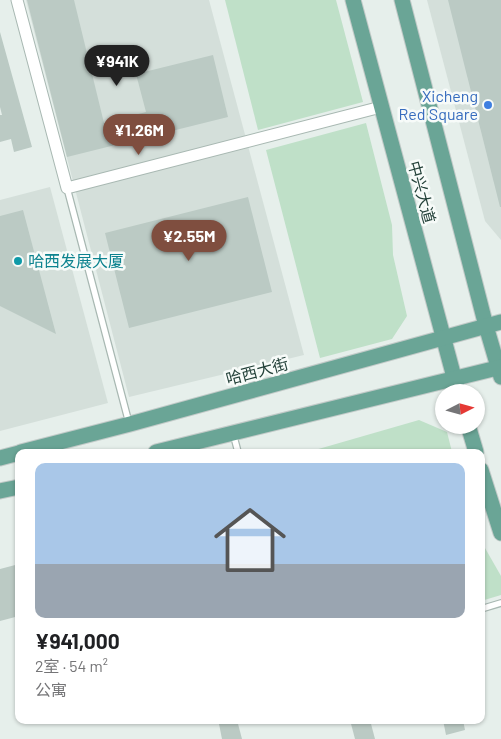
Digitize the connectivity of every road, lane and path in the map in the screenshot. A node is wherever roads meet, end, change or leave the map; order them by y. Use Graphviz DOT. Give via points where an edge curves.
graph roads {
  1 [pos="17,0"];
  2 [pos="353,0"];
  3 [pos="402,0"];
  4 [pos="381,107"];
  5 [pos="67,188"];
  6 [pos="501,322"];
  7 [pos="486,326"];
  8 [pos="444,338"];
  9 [pos="500,370"];
  10 [pos="454,378"];
  11 [pos="456,384"];
  12 [pos="130,424"];
  13 [pos="233,433"];
  14 [pos="471,434"];
  15 [pos="35,449"];
  16 [pos="168,449"];
  17 [pos="237,449"];
  18 [pos="475,449"];
  19 [pos="15,454"];
  20 [pos="0,458"];
  21 [pos="485,483"];
  22 [pos="15,488"];
  23 [pos="0,492"];
  24 [pos="501,533"];
  25 [pos="501,603"];
  26 [pos="485,607"];
  1 -- 5 [label="street"];
  2 -- 4 [label="main road, 中兴大道"];
  3 -- 7 [label="main road, 中兴大道"];
  4 -- 5 [label="street"];
  4 -- 8 [label="main road, 中兴大道"];
  5 -- 12 [label="lane"];
  6 -- 7 [label="main road, 哈西大街"];
  7 -- 8 [label="main road, 哈西大街"];
  7 -- 9 [label="main road, 中兴大道"];
  8 -- 10 [label="main road, 中兴大道"];
  8 -- 12 [label="main road, 哈西大街"];
  9 -- 10 [label="main road"];
  10 -- 11 [label="main road, 中兴大道"];
  10 -- 13 [label="main road"];
  12 -- 15 [label="main road, 哈西大街"];
  13 -- 16 [label="main road"];
  13 -- 17 [label="lane"];
  14 -- 18 [label="main road"];
  19 -- 20 [label="main road, 哈西大街"];
  21 -- 24 [label="main road"];
  22 -- 23 [label="main road"];
  25 -- 26 [label="lane"];
}
